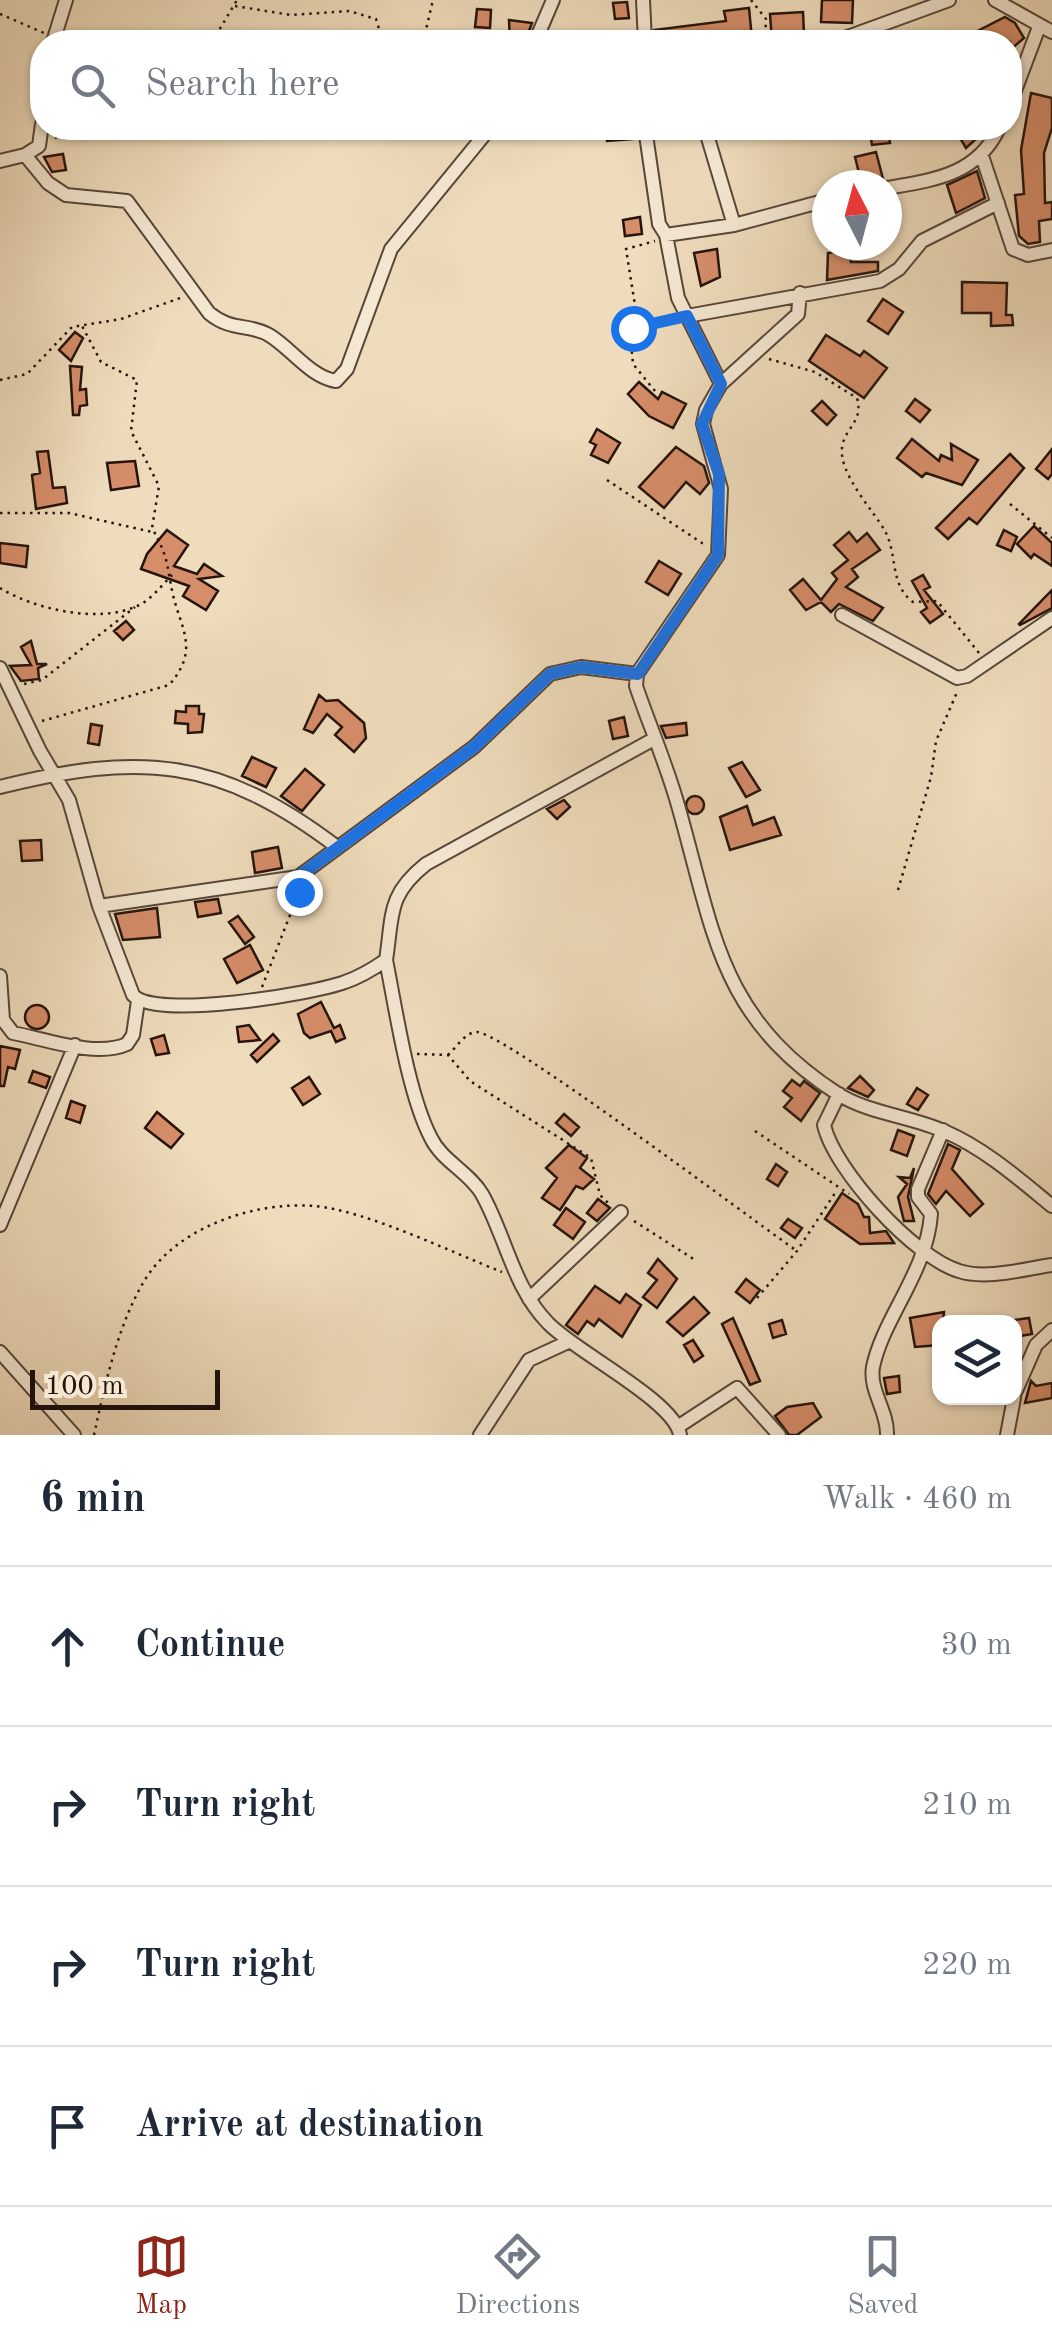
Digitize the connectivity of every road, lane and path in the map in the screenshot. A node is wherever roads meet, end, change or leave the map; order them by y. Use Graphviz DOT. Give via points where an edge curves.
graph roads {
  1 [pos="66,0"];
  2 [pos="237,0"];
  3 [pos="433,0"];
  4 [pos="553,0"];
  5 [pos="644,0"];
  6 [pos="751,0"];
  7 [pos="949,0"];
  8 [pos="996,0"];
  9 [pos="235,6"];
  10 [pos="0,14"];
  11 [pos="1046,29"];
  12 [pos="33,30"];
  13 [pos="57,30"];
  14 [pos="220,30"];
  15 [pos="379,30"];
  16 [pos="426,30"];
  17 [pos="541,30"];
  18 [pos="645,30"];
  19 [pos="766,30"];
  20 [pos="867,30"];
  21 [pos="1022,79"];
  22 [pos="40,140"];
  23 [pos="51,140"];
  24 [pos="480,140"];
  25 [pos="647,140"];
  26 [pos="709,140"];
  27 [pos="992,140"];
  28 [pos="39,146"];
  29 [pos="26,156"];
  30 [pos="982,156"];
  31 [pos="0,160"];
  32 [pos="902,185"];
  33 [pos="998,203"];
  34 [pos="812,204"];
  35 [pos="734,225"];
  36 [pos="666,237"];
  37 [pos="1052,250"];
  38 [pos="800,293"];
  39 [pos="191,294"];
  40 [pos="687,316"];
  41 [pos="82,326"];
  42 [pos="638,327"];
  43 [pos="754,354"];
  44 [pos="0,380"];
  45 [pos="721,384"];
  46 [pos="655,391"];
  47 [pos="607,480"];
  48 [pos="1010,504"];
  49 [pos="0,513"];
  50 [pos="154,533"];
  51 [pos="1052,538"];
  52 [pos="718,555"];
  53 [pos="173,574"];
  54 [pos="0,588"];
  55 [pos="136,607"];
  56 [pos="842,615"];
  57 [pos="1052,618"];
  58 [pos="986,662"];
  59 [pos="0,668"];
  60 [pos="638,674"];
  61 [pos="967,676"];
  62 [pos="8,686"];
  63 [pos="26,725"];
  64 [pos="654,740"];
  65 [pos="53,774"];
  66 [pos="0,788"];
  67 [pos="337,847"];
  68 [pos="298,877"];
  69 [pos="898,890"];
  70 [pos="99,906"];
  71 [pos="386,960"];
  72 [pos="0,976"];
  73 [pos="138,1001"];
  74 [pos="257,1002"];
  75 [pos="75,1045"];
  76 [pos="405,1054"];
  77 [pos="448,1056"];
  78 [pos="839,1094"];
  79 [pos="944,1130"];
  80 [pos="755,1132"];
  81 [pos="838,1189"];
  82 [pos="853,1196"];
  83 [pos="1052,1206"];
  84 [pos="621,1212"];
  85 [pos="0,1225"];
  86 [pos="797,1252"];
  87 [pos="923,1254"];
  88 [pos="694,1260"];
  89 [pos="1052,1265"];
  90 [pos="517,1278"];
  91 [pos="757,1298"];
  92 [pos="529,1299"];
  93 [pos="1052,1330"];
  94 [pos="568,1342"];
  95 [pos="0,1352"];
  96 [pos="1022,1377"];
  97 [pos="1012,1405"];
  98 [pos="680,1430"];
  99 [pos="74,1435"];
  100 [pos="94,1435"];
  101 [pos="480,1435"];
  102 [pos="778,1435"];
  103 [pos="886,1435"];
  104 [pos="1007,1435"];
  1 -- 13 [label="street"];
  2 -- 9 [label="path"];
  3 -- 16 [label="path"];
  4 -- 17 [label="street"];
  5 -- 18 [label="street"];
  6 -- 19 [label="path" via="766,19"];
  7 -- 20 [label="street"];
  8 -- 11 [label="street"];
  9 -- 14 [label="path"];
  9 -- 15 [label="path" via="291,15 363,12"];
  10 -- 12 [label="path"];
  11 -- 21 [label="street"];
  22 -- 28 [label="street"];
  23 -- 28 [label="path"];
  24 -- 39 [label="street" via="391,249 342,378 323,378 260,331 222,325"];
  25 -- 36 [label="street"];
  26 -- 35 [label="street"];
  27 -- 30 [label="street"];
  28 -- 29 [label="street"];
  29 -- 31 [label="street"];
  29 -- 39 [label="street" via="66,195 127,202"];
  30 -- 32 [label="street" via="944,178"];
  30 -- 33 [label="street"];
  33 -- 37 [label="street" via="1019,254"];
  33 -- 38 [label="street" via="922,240 899,270 880,281"];
  34 -- 35 [label="street"];
  35 -- 36 [label="street"];
  36 -- 40 [label="street"];
  36 -- 42 [label="path" via="626,249"];
  38 -- 40 [label="street"];
  38 -- 43 [label="street" via="798,314"];
  39 -- 41 [label="path"];
  40 -- 42 [label="path"];
  40 -- 45 [label="street"];
  41 -- 44 [label="path" via="62,334 27,374"];
  41 -- 50 [label="path" via="101,362 138,380 131,431 159,486"];
  42 -- 46 [label="path" via="630,332 633,364"];
  43 -- 45 [label="street"];
  43 -- 58 [label="path" via="815,372 857,398 860,410 843,443 843,458 860,498 887,534 895,575 914,602 937,601 945,608"];
  45 -- 52 [label="street" via="702,424 719,474"];
  47 -- 52 [label="path"];
  48 -- 51 [label="path"];
  49 -- 50 [label="path" via="69,512"];
  50 -- 53 [label="path"];
  52 -- 60 [label="street"];
  53 -- 55 [label="path"];
  53 -- 63 [label="path" via="187,637 169,685"];
  54 -- 55 [label="path" via="78,612"];
  55 -- 62 [label="path" via="42,680"];
  56 -- 61 [label="street" via="948,676"];
  57 -- 58 [label="street"];
  58 -- 61 [label="street"];
  59 -- 62 [label="street"];
  60 -- 64 [label="street"];
  60 -- 67 [label="street" via="581,667 550,674 474,747"];
  61 -- 69 [label="path" via="941,725"];
  62 -- 63 [label="street"];
  63 -- 65 [label="street"];
  64 -- 71 [label="street" via="404,882 392,904"];
  64 -- 78 [label="street" via="732,987 777,1041"];
  65 -- 66 [label="street"];
  65 -- 67 [label="street" via="140,764 189,770 270,804"];
  65 -- 70 [label="street" via="77,821"];
  67 -- 68 [label="street"];
  68 -- 70 [label="street"];
  68 -- 74 [label="path" via="298,898"];
  70 -- 73 [label="street"];
  71 -- 74 [label="street" via="344,983"];
  71 -- 76 [label="street"];
  72 -- 75 [label="street" via="7,1028"];
  73 -- 74 [label="street"];
  73 -- 75 [label="street" via="127,1044"];
  75 -- 85 [label="street"];
  76 -- 77 [label="path"];
  76 -- 90 [label="street" via="430,1136 482,1195"];
  77 -- 84 [label="path" via="470,1081 590,1158 600,1195"];
  77 -- 86 [label="path" via="468,1034 494,1038 558,1077"];
  78 -- 79 [label="street"];
  78 -- 87 [label="street" via="824,1126 831,1148"];
  79 -- 83 [label="street"];
  79 -- 87 [label="street" via="918,1189 931,1214"];
  80 -- 81 [label="path"];
  81 -- 82 [label="path"];
  81 -- 86 [label="path"];
  84 -- 88 [label="path"];
  84 -- 92 [label="street"];
  86 -- 91 [label="path"];
  87 -- 89 [label="street" via="974,1274"];
  87 -- 103 [label="street" via="874,1362"];
  90 -- 92 [label="street"];
  90 -- 100 [label="path" via="318,1206 254,1208 183,1242 144,1282 110,1368"];
  92 -- 94 [label="street"];
  93 -- 96 [label="street" via="1036,1345"];
  94 -- 98 [label="street" via="631,1384"];
  94 -- 101 [label="street" via="529,1360"];
  95 -- 99 [label="street"];
  97 -- 104 [label="street"];
  98 -- 102 [label="street" via="736,1388"];
}
